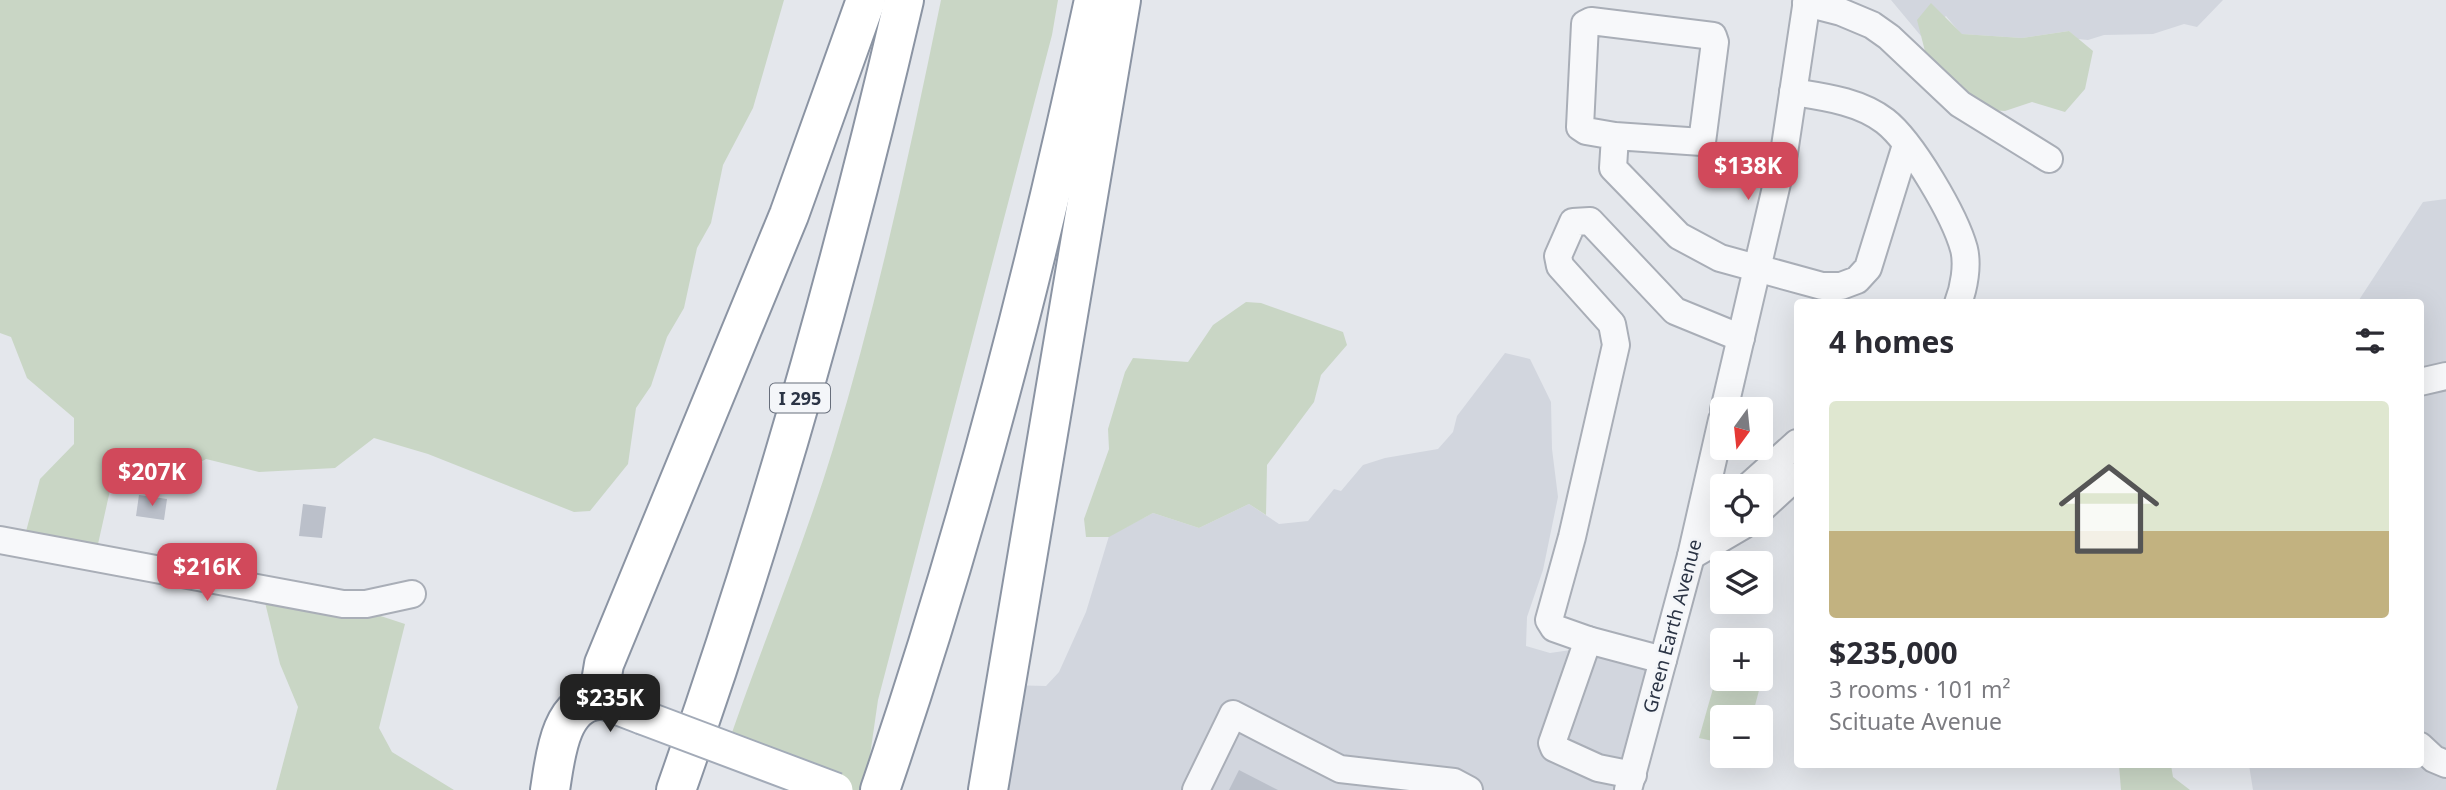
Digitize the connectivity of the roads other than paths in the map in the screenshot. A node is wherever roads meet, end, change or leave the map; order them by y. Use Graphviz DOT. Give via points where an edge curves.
graph roads {
  1 [pos="866,0"];
  2 [pos="904,0"];
  3 [pos="1094,0"];
  4 [pos="1121,0"];
  5 [pos="1806,2"];
  6 [pos="1793,92"];
  7 [pos="1615,136"];
  8 [pos="1906,145"];
  9 [pos="2049,159"];
  10 [pos="1757,268"];
  11 [pos="1959,299"];
  12 [pos="1741,338"];
  13 [pos="2446,376"];
  14 [pos="2424,381"];
  15 [pos="1727,397"];
  16 [pos="1794,446"];
  17 [pos="1762,474"];
  18 [pos="1794,479"];
  19 [pos="1773,498"];
  20 [pos="1710,513"];
  21 [pos="1723,537"];
  22 [pos="0,540"];
  23 [pos="1691,556"];
  24 [pos="412,594"];
  25 [pos="1588,640"];
  26 [pos="1663,660"];
  27 [pos="598,700"];
  28 [pos="2424,750"];
  29 [pos="2446,764"];
  30 [pos="993,779"];
  31 [pos="1631,782"];
  32 [pos="550,790"];
  33 [pos="676,790"];
  34 [pos="836,790"];
  35 [pos="880,790"];
  36 [pos="1196,790"];
  37 [pos="1469,790"];
  1 -- 27 [label="highway" via="789,215 604,664"];
  2 -- 33 [label="highway, I 295" via="819,333"];
  3 -- 35 [label="highway" via="1010,361 948,580"];
  4 -- 30 [label="highway"];
  5 -- 6 [label="street"];
  5 -- 9 [label="street" via="1872,25 1961,104"];
  6 -- 8 [label="street" via="1866,109 1886,121"];
  6 -- 10 [label="street"];
  7 -- 7 [label="street" via="1702,142 1713,36 1591,21 1585,24 1580,127"];
  7 -- 10 [label="street" via="1613,168 1618,176 1679,236 1720,258"];
  8 -- 10 [label="street" via="1868,268 1857,280 1822,286"];
  8 -- 11 [label="street" via="1945,204 1965,251"];
  10 -- 12 [label="street"];
  12 -- 15 [label="street"];
  12 -- 25 [label="street" via="1675,311 1590,220 1573,222 1558,256 1560,266 1612,324 1616,345 1549,620 1555,628"];
  13 -- 14 [label="street"];
  16 -- 17 [label="street"];
  18 -- 19 [label="street"];
  20 -- 23 [label="street, Green Earth Avenue"];
  21 -- 23 [label="street"];
  22 -- 24 [label="street" via="344,604"];
  23 -- 26 [label="street, Green Earth Avenue"];
  25 -- 26 [label="street"];
  25 -- 31 [label="street" via="1553,748"];
  26 -- 31 [label="street, Green Earth Avenue"];
  27 -- 32 [label="highway" via="580,705 569,718"];
  27 -- 34 [label="main road, bridge"];
  28 -- 29 [label="street"];
  36 -- 37 [label="street" via="1233,714 1340,769 1454,782"];
}
